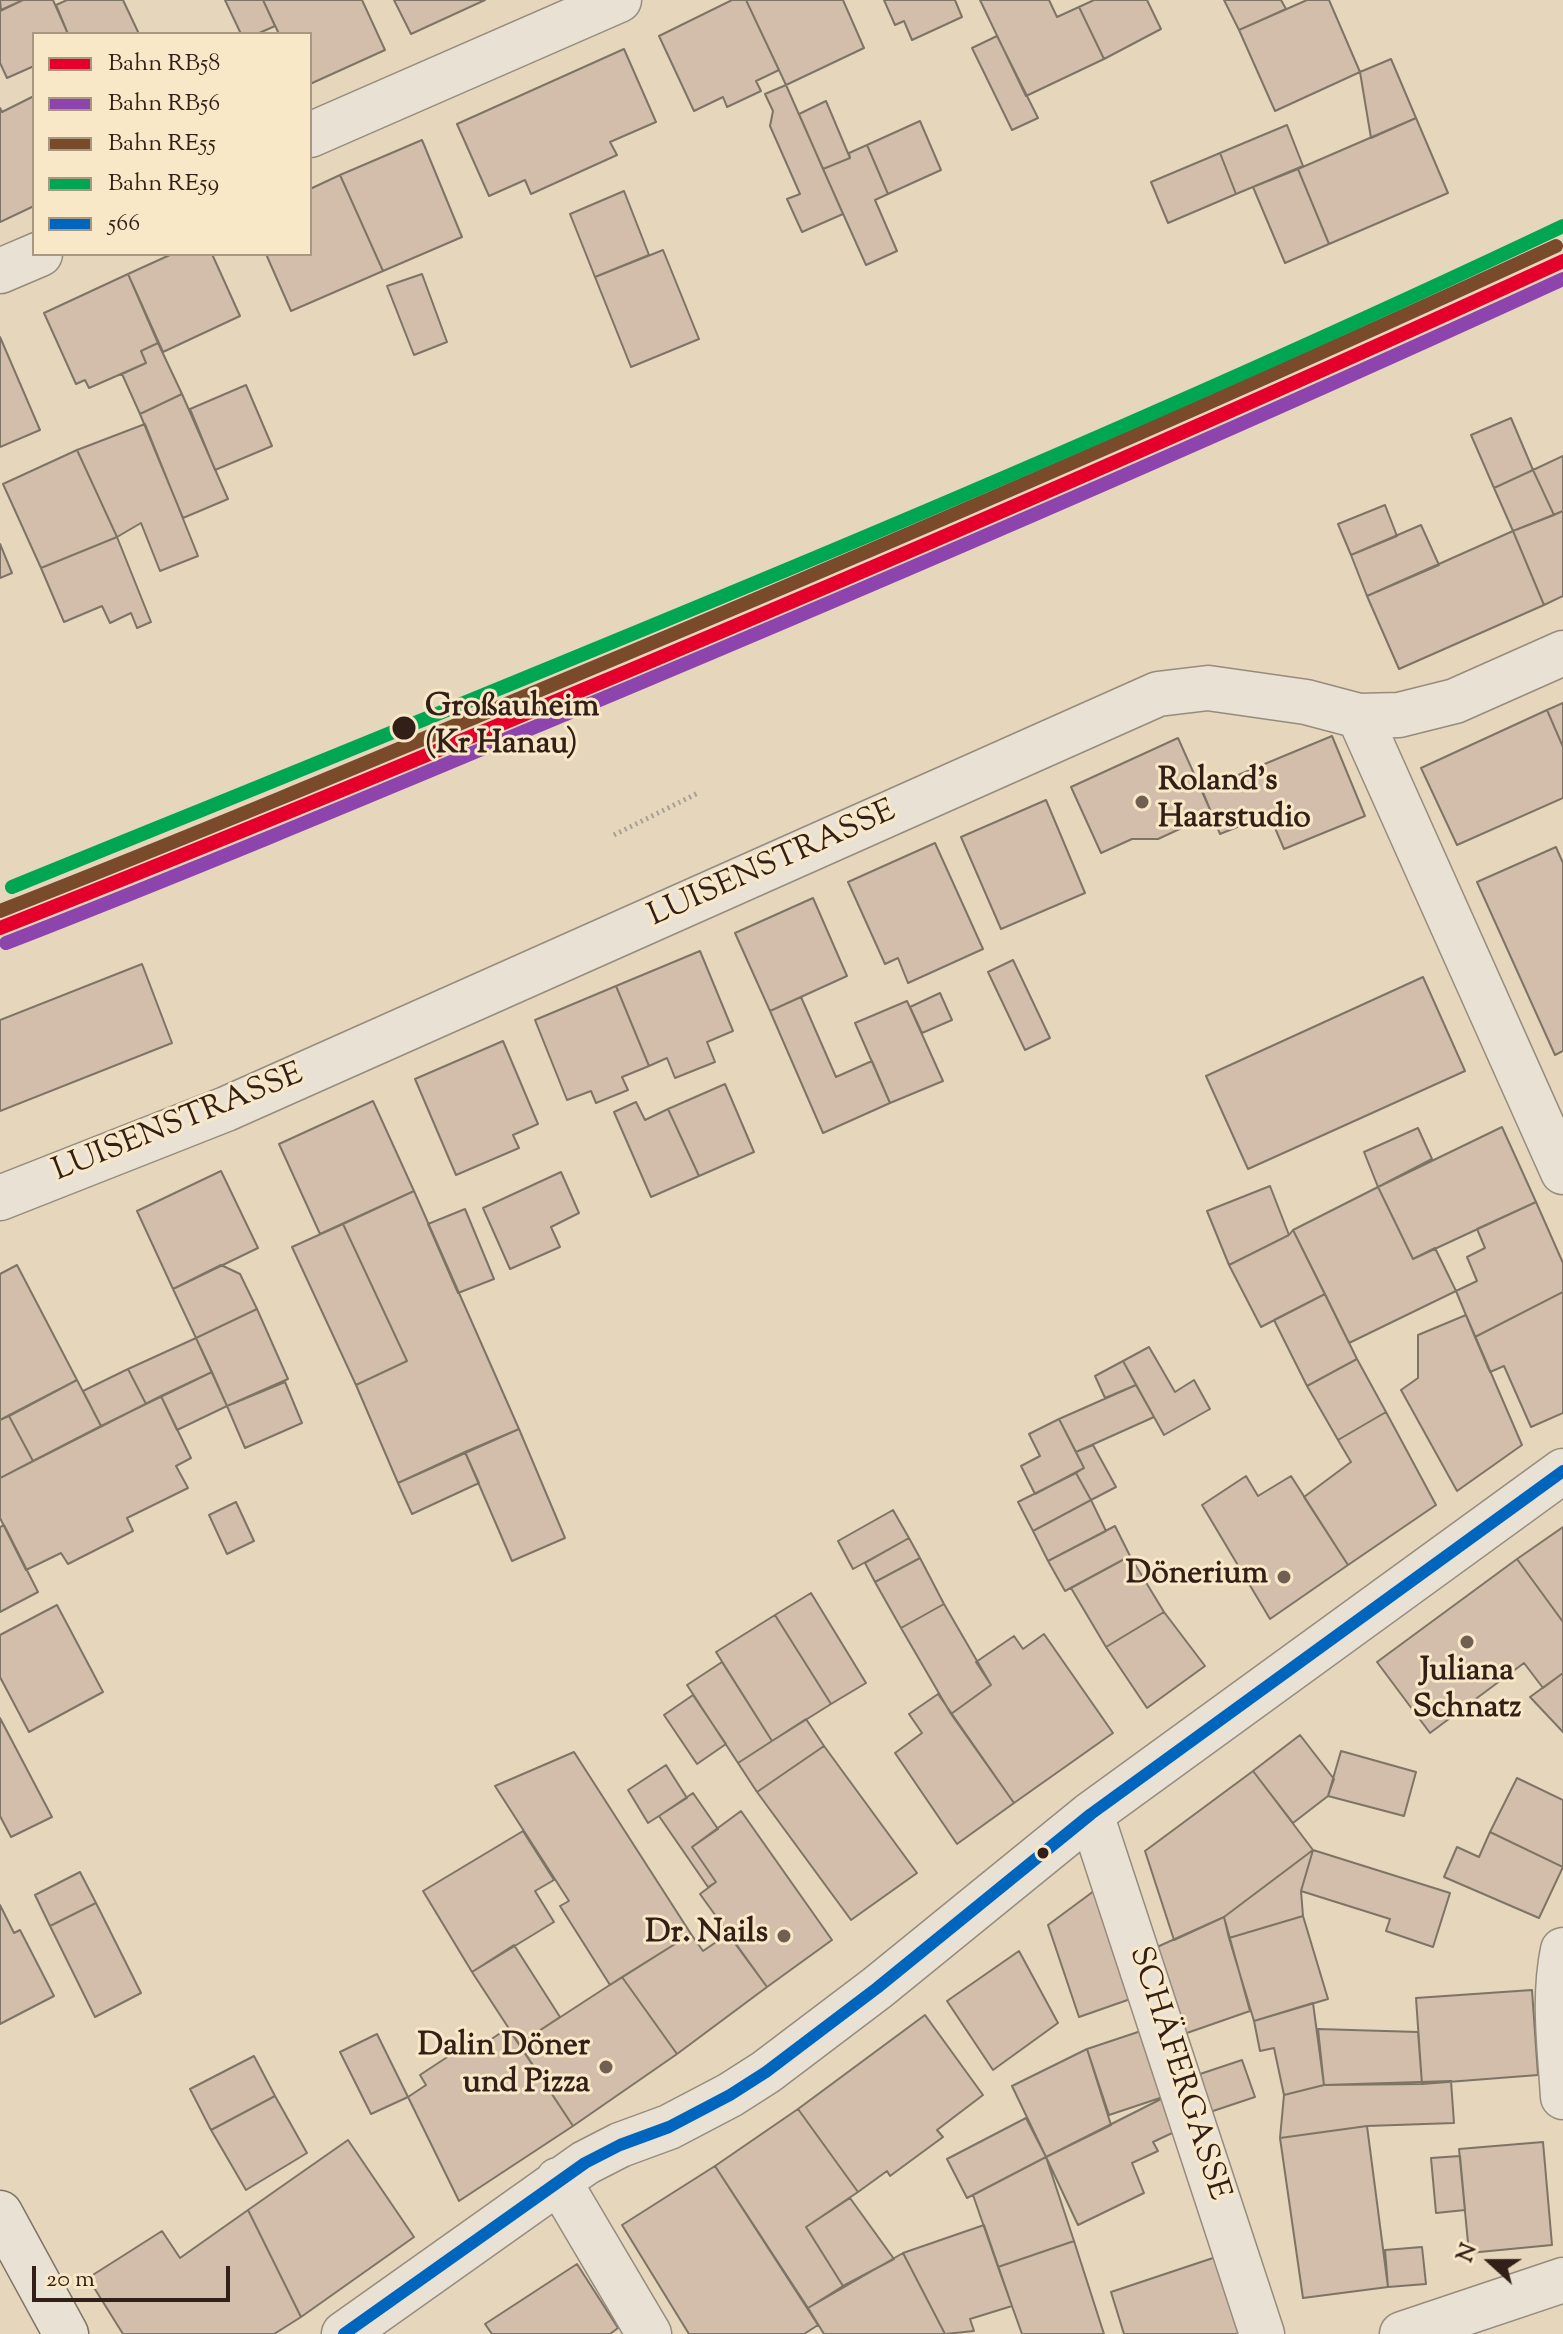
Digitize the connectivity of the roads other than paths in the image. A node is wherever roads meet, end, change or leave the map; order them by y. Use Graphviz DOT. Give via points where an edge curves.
graph roads {
  1 [pos="619,0"];
  2 [pos="312,134"];
  3 [pos="35,256"];
  4 [pos="0,271"];
  5 [pos="1563,653"];
  6 [pos="1359,716"];
  7 [pos="1563,1172"];
  8 [pos="0,1198"];
  9 [pos="1563,1471"];
  10 [pos="1091,1814"];
  11 [pos="1563,1950"];
  12 [pos="1563,2097"];
  13 [pos="558,2180"];
  14 [pos="0,2213"];
  15 [pos="1563,2280"];
  16 [pos="66,2334"];
  17 [pos="344,2334"];
  18 [pos="649,2334"];
  19 [pos="1262,2334"];
  20 [pos="1402,2334"];
  1 -- 2 [label="street"];
  3 -- 4 [label="street"];
  5 -- 6 [label="street, LUISENSTRASSE" via="1455,701 1399,715"];
  6 -- 7 [label="street"];
  6 -- 8 [label="street, LUISENSTRASSE" via="1306,702 1208,688 1158,694 226,1109"];
  9 -- 10 [label="street"];
  10 -- 13 [label="street" via="766,2072 669,2127 620,2145"];
  10 -- 19 [label="street, SCHÄFERGASSE"];
  11 -- 12 [label="street" via="1557,2009"];
  13 -- 17 [label="street"];
  13 -- 18 [label="street"];
  14 -- 16 [label="street"];
  15 -- 20 [label="street"];
}
